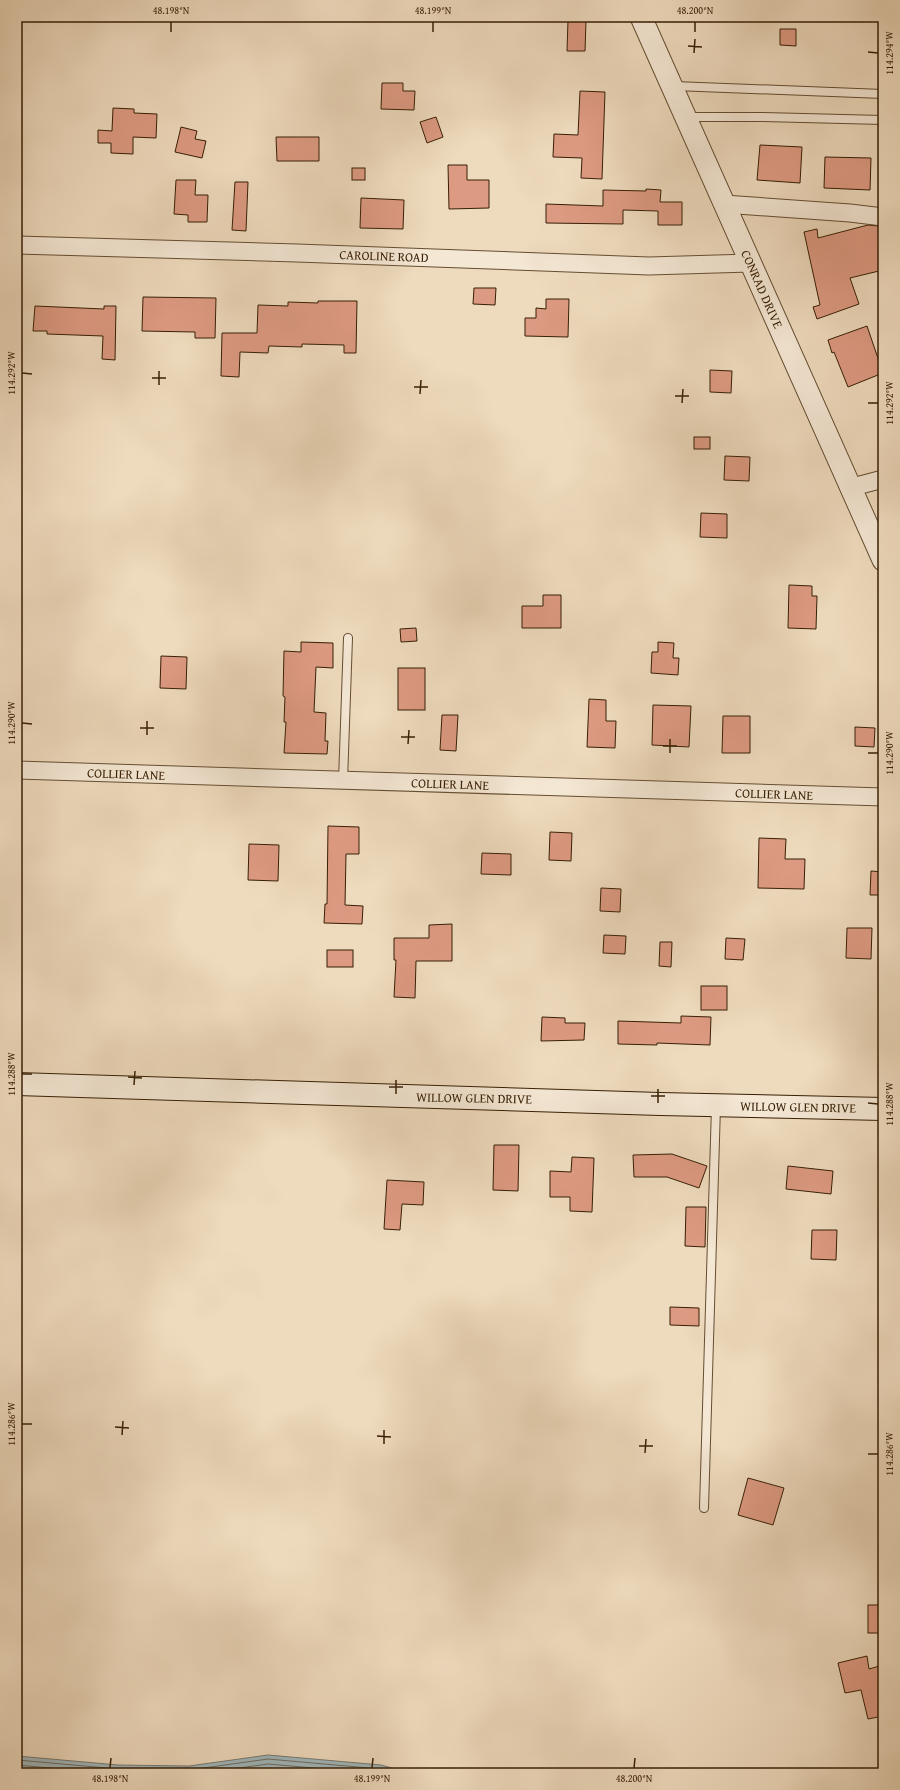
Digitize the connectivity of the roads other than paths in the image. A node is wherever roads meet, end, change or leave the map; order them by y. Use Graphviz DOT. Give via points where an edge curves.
graph roads {
  1 [pos="641,17"];
  2 [pos="671,86"];
  3 [pos="883,94"];
  4 [pos="685,118"];
  5 [pos="883,120"];
  6 [pos="724,204"];
  7 [pos="883,217"];
  8 [pos="17,245"];
  9 [pos="750,263"];
  10 [pos="883,479"];
  11 [pos="849,488"];
  12 [pos="883,560"];
  13 [pos="348,638"];
  14 [pos="17,770"];
  15 [pos="343,780"];
  16 [pos="883,797"];
  17 [pos="17,1084"];
  18 [pos="716,1105"];
  19 [pos="883,1109"];
  20 [pos="704,1508"];
  1 -- 2 [label="street, CONRAD DRIVE"];
  2 -- 3 [label="lane"];
  2 -- 4 [label="street, CONRAD DRIVE"];
  4 -- 5 [label="lane" via="763,116"];
  4 -- 6 [label="street, CONRAD DRIVE"];
  6 -- 7 [label="street"];
  6 -- 9 [label="street, CONRAD DRIVE"];
  8 -- 9 [label="street, CAROLINE ROAD" via="649,266"];
  9 -- 11 [label="street, CONRAD DRIVE"];
  10 -- 11 [label="street"];
  11 -- 12 [label="street, CONRAD DRIVE"];
  13 -- 15 [label="lane"];
  14 -- 15 [label="street, COLLIER LANE"];
  15 -- 16 [label="street, COLLIER LANE"];
  17 -- 18 [label="main road, WILLOW GLEN DRIVE"];
  18 -- 19 [label="main road, WILLOW GLEN DRIVE"];
  18 -- 20 [label="lane"];
}
